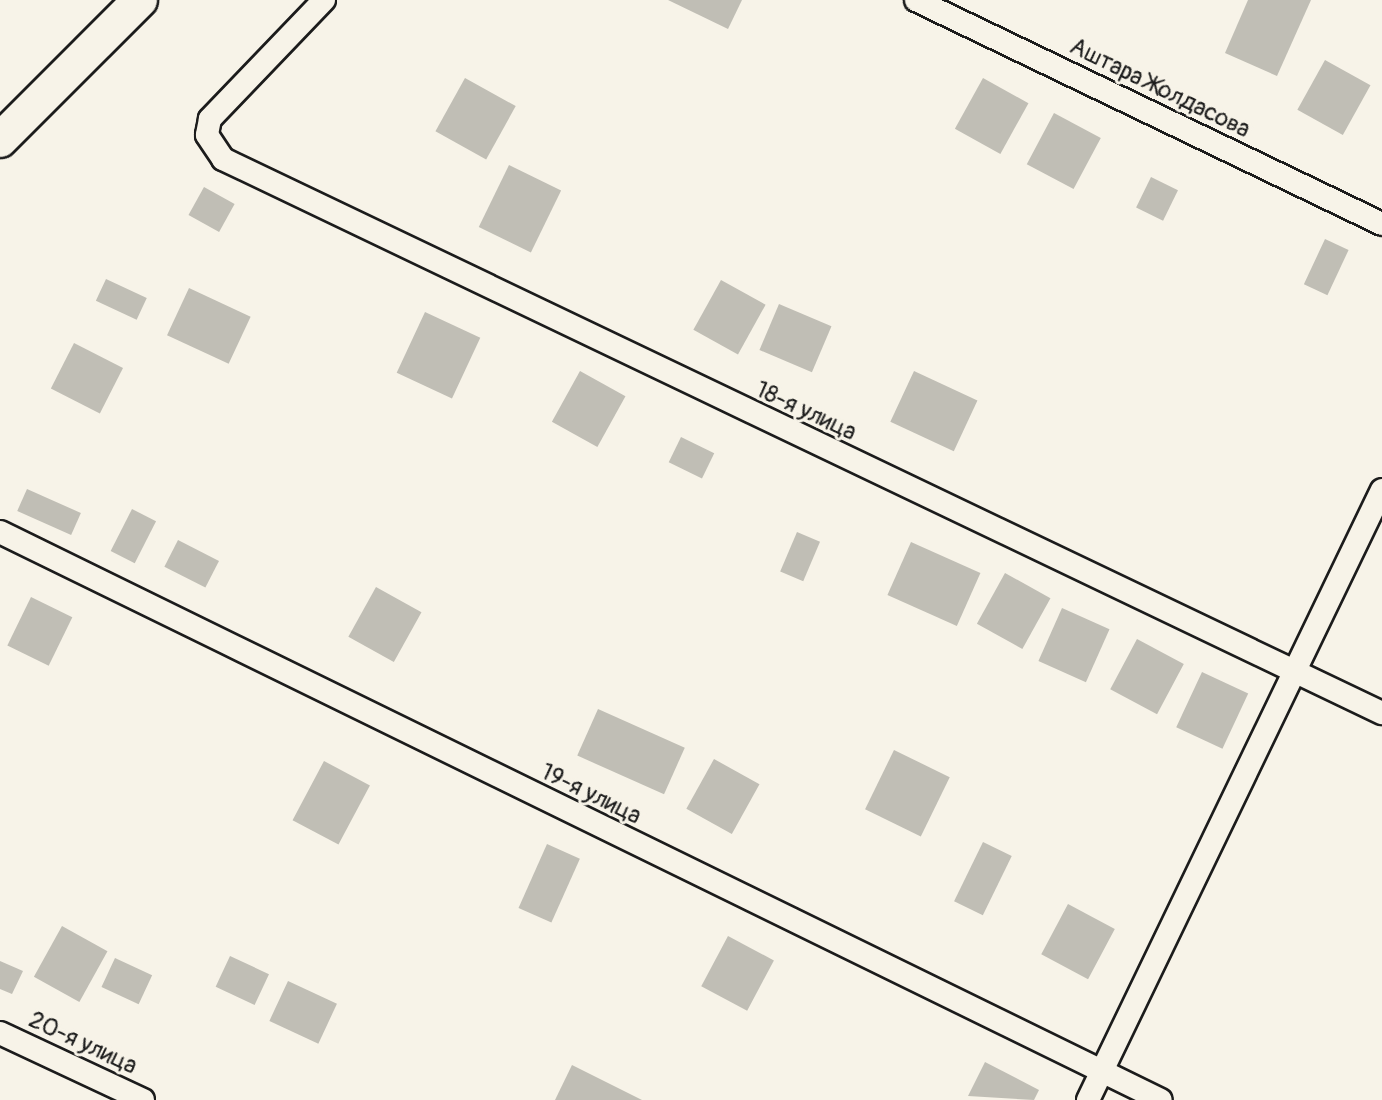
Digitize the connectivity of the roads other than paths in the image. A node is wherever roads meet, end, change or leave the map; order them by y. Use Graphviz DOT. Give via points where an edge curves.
graph roads {
  1 [pos="140,0"];
  2 [pos="324,0"];
  3 [pos="916,0"];
  4 [pos="0,140"];
  5 [pos="1382,224"];
  6 [pos="1382,490"];
  7 [pos="0,532"];
  8 [pos="1296,673"];
  9 [pos="1382,713"];
  10 [pos="0,1033"];
  11 [pos="1101,1072"];
  12 [pos="143,1100"];
  13 [pos="1088,1100"];
  14 [pos="1161,1100"];
  1 -- 4 [label="main road"];
  2 -- 8 [label="street, 18-я улица" via="210,119 213,148 240,170"];
  3 -- 5 [label="street, Аштара Жолдасова"];
  6 -- 8 [label="street"];
  7 -- 11 [label="street, 19-я улица"];
  8 -- 9 [label="street, 18-я улица"];
  8 -- 11 [label="street"];
  10 -- 12 [label="street, 20-я улица"];
  11 -- 13 [label="street"];
  11 -- 14 [label="street, 19-я улица"];
}
